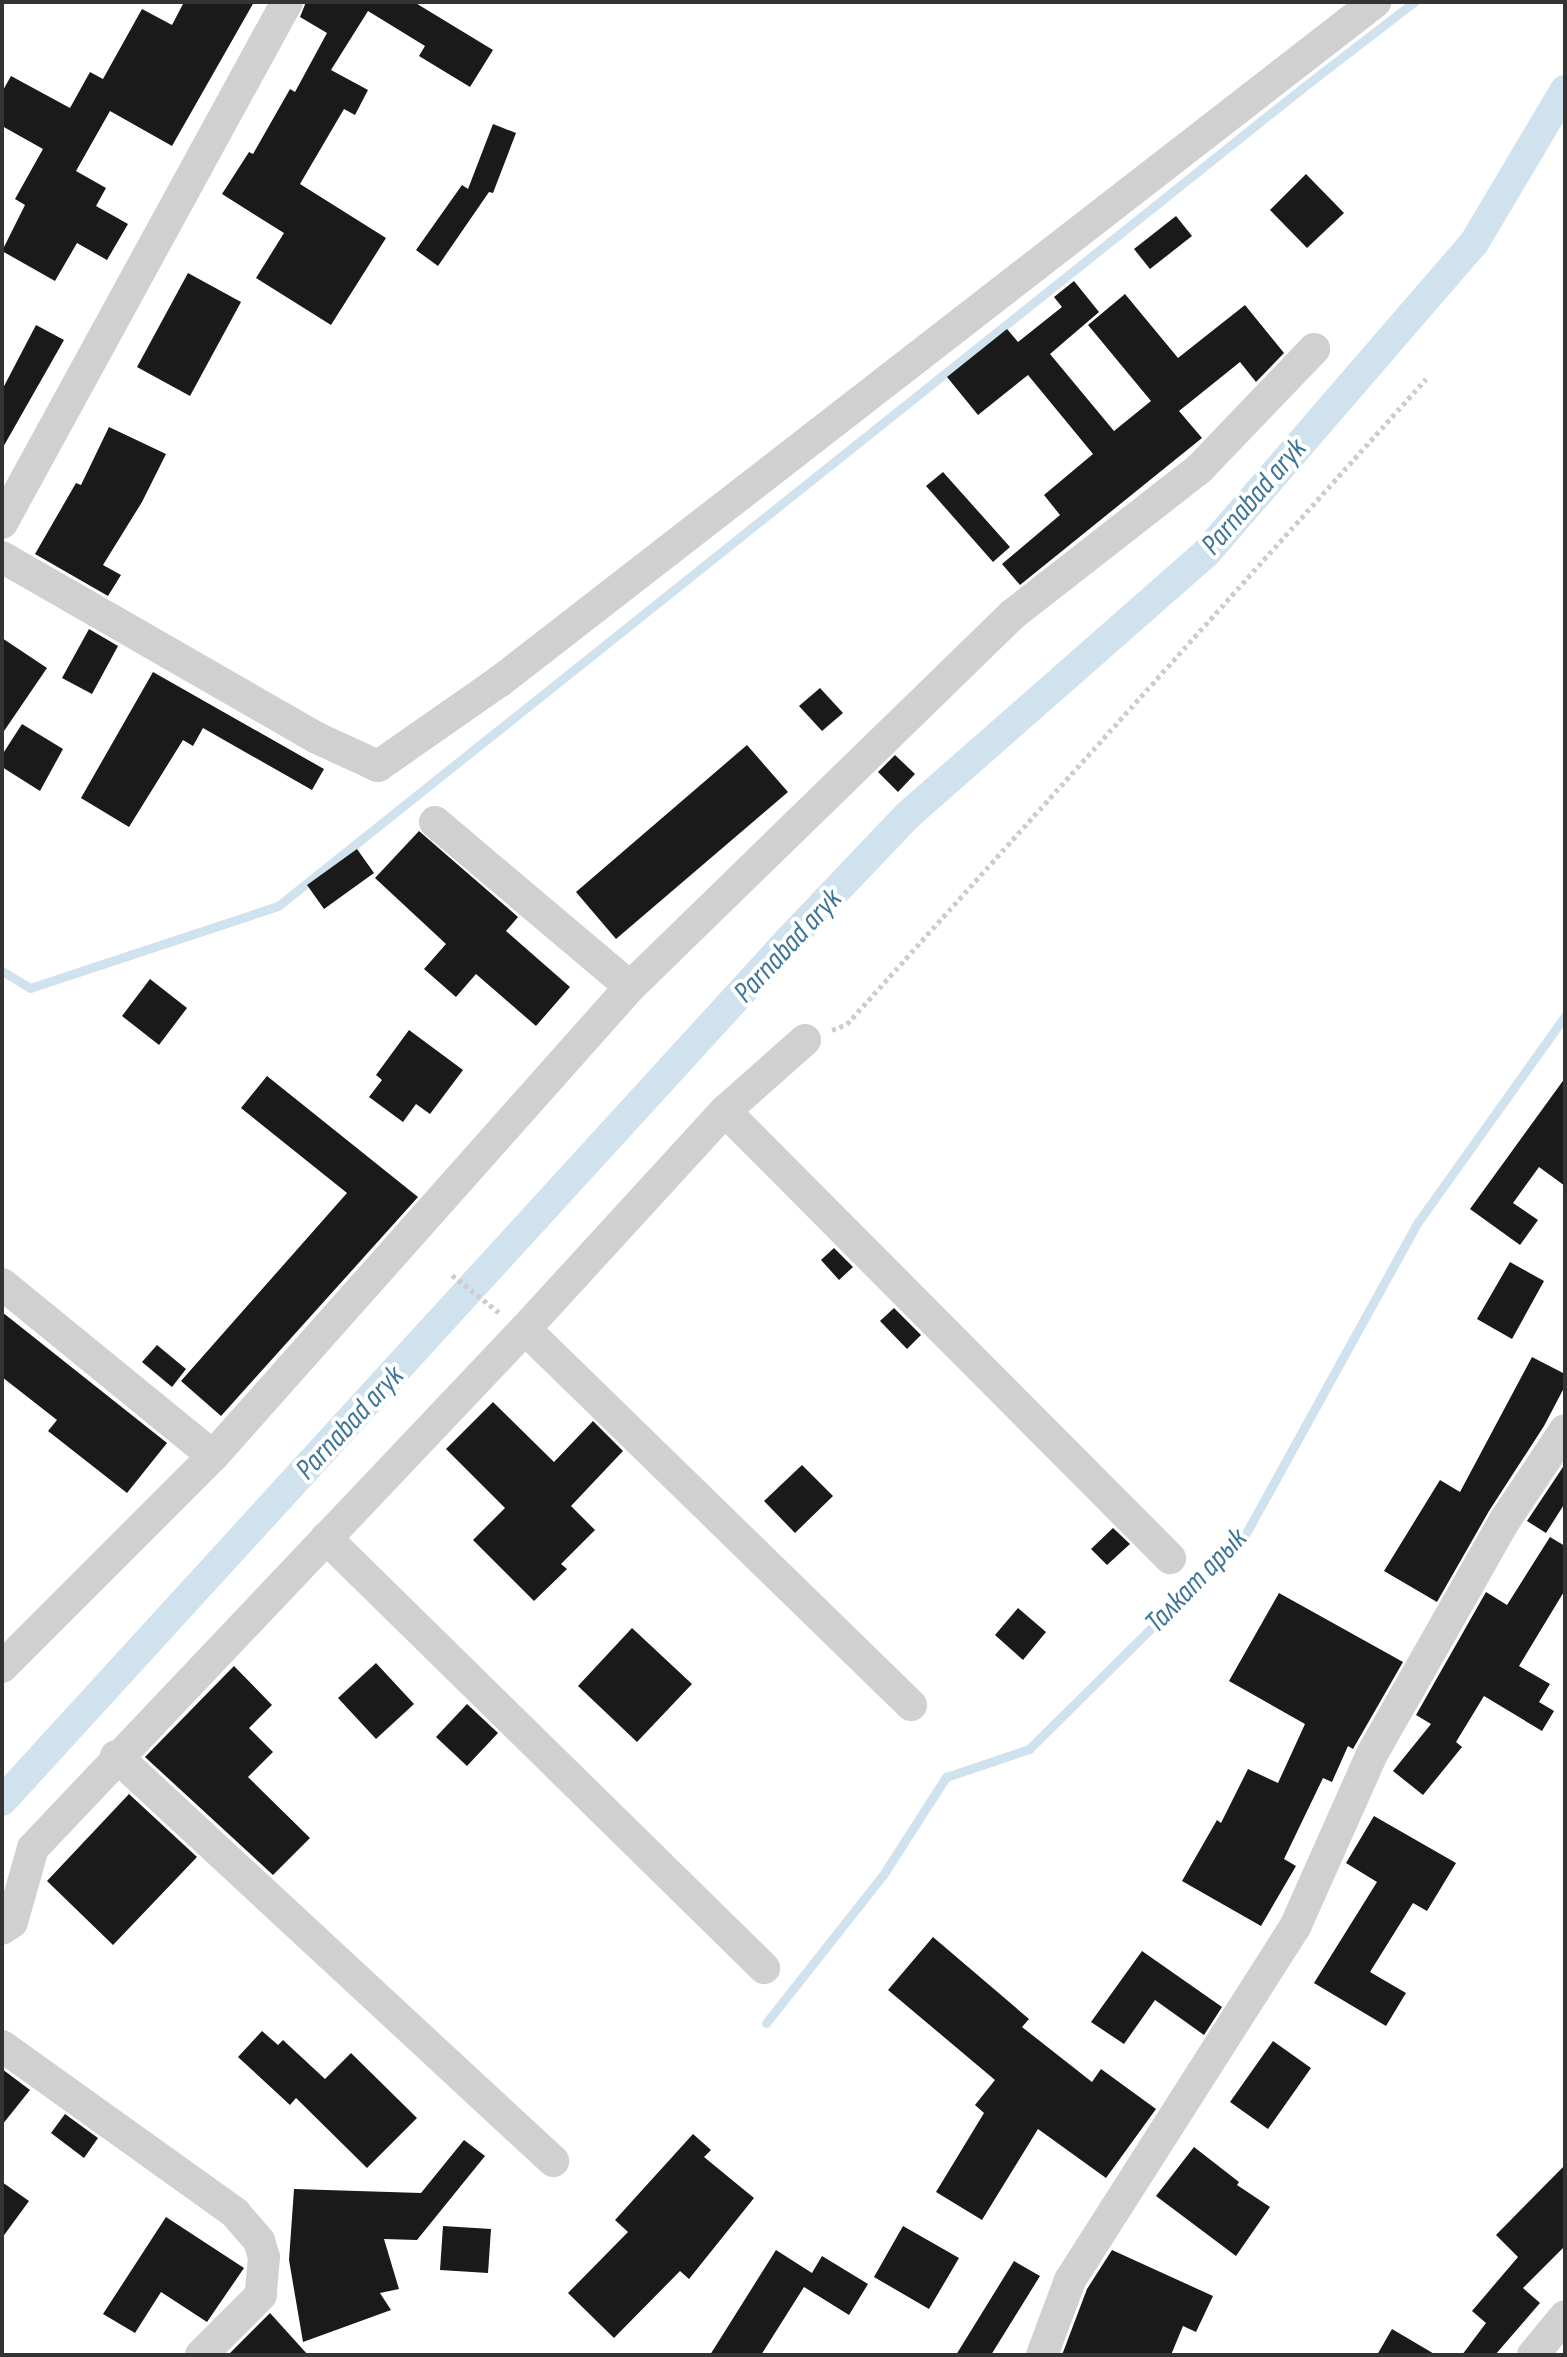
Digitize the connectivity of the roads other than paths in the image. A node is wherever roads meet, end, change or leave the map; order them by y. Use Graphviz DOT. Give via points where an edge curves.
graph roads {
  1 [pos="287,2"];
  2 [pos="1375,2"];
  3 [pos="1314,349"];
  4 [pos="2,523"];
  5 [pos="2,557"];
  6 [pos="435,822"];
  7 [pos="630,987"];
  8 [pos="805,1040"];
  9 [pos="725,1111"];
  10 [pos="2,1284"];
  11 [pos="525,1329"];
  12 [pos="1565,1430"];
  13 [pos="213,1456"];
  14 [pos="326,1538"];
  15 [pos="1170,1558"];
  16 [pos="2,1667"];
  17 [pos="911,1705"];
  18 [pos="116,1756"];
  19 [pos="2,1929"];
  20 [pos="764,1968"];
  21 [pos="2,2046"];
  22 [pos="553,2161"];
  23 [pos="1565,2316"];
  24 [pos="201,2355"];
  25 [pos="1042,2355"];
  26 [pos="1533,2355"];
  1 -- 4 [label="street"];
  2 -- 5 [label="street" via="500,681 378,766 317,738"];
  3 -- 7 [label="street" via="1200,468 1012,615"];
  6 -- 7 [label="street"];
  7 -- 13 [label="street"];
  8 -- 9 [label="street"];
  9 -- 11 [label="street"];
  9 -- 15 [label="street"];
  10 -- 13 [label="street"];
  11 -- 14 [label="street"];
  11 -- 17 [label="street"];
  12 -- 25 [label="street" via="1505,1520 1372,1754 1295,1927 1070,2280"];
  13 -- 16 [label="street"];
  14 -- 18 [label="street"];
  14 -- 20 [label="street"];
  18 -- 19 [label="street" via="33,1848 12,1922"];
  18 -- 22 [label="street"];
  21 -- 24 [label="street" via="235,2213 259,2241 264,2257 261,2295"];
  23 -- 26 [label="street"];
}
